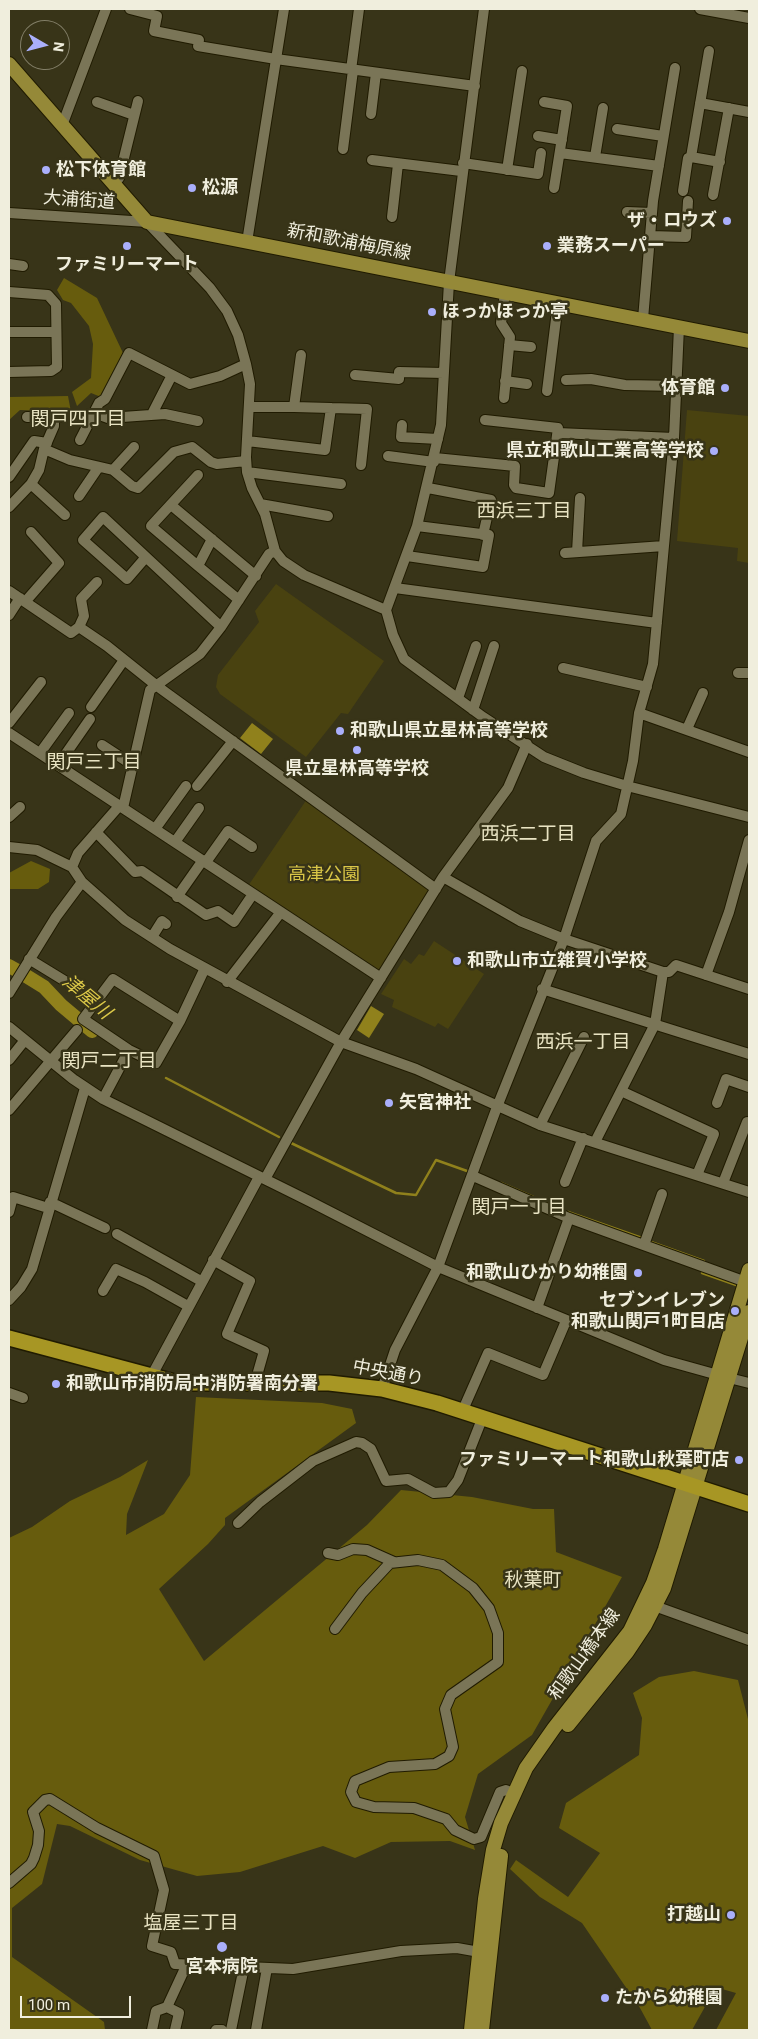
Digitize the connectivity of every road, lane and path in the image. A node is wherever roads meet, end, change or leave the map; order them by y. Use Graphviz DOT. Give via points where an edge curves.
graph roads {
  1 [pos="130,9"];
  2 [pos="284,9"];
  3 [pos="359,9"];
  4 [pos="484,9"];
  5 [pos="700,9"];
  6 [pos="104,10"];
  7 [pos="749,18"];
  8 [pos="709,51"];
  9 [pos="276,59"];
  10 [pos="9,64"];
  11 [pos="675,68"];
  12 [pos="352,70"];
  13 [pos="522,72"];
  14 [pos="376,73"];
  15 [pos="475,86"];
  16 [pos="138,101"];
  17 [pos="97,102"];
  18 [pos="544,102"];
  19 [pos="700,103"];
  20 [pos="603,108"];
  21 [pos="729,108"];
  22 [pos="749,112"];
  23 [pos="371,114"];
  24 [pos="134,115"];
  25 [pos="63,123"];
  26 [pos="617,129"];
  27 [pos="538,136"];
  28 [pos="663,136"];
  29 [pos="562,140"];
  30 [pos="343,149"];
  31 [pos="560,152"];
  32 [pos="541,153"];
  33 [pos="595,157"];
  34 [pos="691,157"];
  35 [pos="372,160"];
  36 [pos="720,162"];
  37 [pos="398,164"];
  38 [pos="659,166"];
  39 [pos="462,167"];
  40 [pos="507,170"];
  41 [pos="114,184"];
  42 [pos="554,188"];
  43 [pos="683,191"];
  44 [pos="713,195"];
  45 [pos="688,201"];
  46 [pos="627,212"];
  47 [pos="9,213"];
  48 [pos="652,213"];
  49 [pos="392,217"];
  50 [pos="147,222"];
  51 [pos="650,236"];
  52 [pos="247,242"];
  53 [pos="9,264"];
  54 [pos="23,266"];
  55 [pos="449,282"];
  56 [pos="9,292"];
  57 [pos="505,293"];
  58 [pos="558,303"];
  59 [pos="643,319"];
  60 [pos="678,327"];
  61 [pos="9,332"];
  62 [pos="56,332"];
  63 [pos="749,341"];
  64 [pos="509,345"];
  65 [pos="530,347"];
  66 [pos="301,355"];
  67 [pos="246,364"];
  68 [pos="9,372"];
  69 [pos="444,373"];
  70 [pos="172,375"];
  71 [pos="355,375"];
  72 [pos="566,380"];
  73 [pos="505,381"];
  74 [pos="527,384"];
  75 [pos="677,386"];
  76 [pos="547,392"];
  77 [pos="504,398"];
  78 [pos="249,407"];
  79 [pos="294,407"];
  80 [pos="331,408"];
  81 [pos="94,413"];
  82 [pos="152,414"];
  83 [pos="54,416"];
  84 [pos="27,417"];
  85 [pos="74,417"];
  86 [pos="485,420"];
  87 [pos="198,421"];
  88 [pos="402,425"];
  89 [pos="558,433"];
  90 [pos="674,438"];
  91 [pos="438,439"];
  92 [pos="80,440"];
  93 [pos="247,441"];
  94 [pos="46,446"];
  95 [pos="134,447"];
  96 [pos="388,456"];
  97 [pos="434,460"];
  98 [pos="246,461"];
  99 [pos="361,465"];
  100 [pos="98,468"];
  101 [pos="114,470"];
  102 [pos="247,472"];
  103 [pos="198,475"];
  104 [pos="9,477"];
  105 [pos="31,484"];
  106 [pos="341,484"];
  107 [pos="428,488"];
  108 [pos="79,496"];
  109 [pos="580,498"];
  110 [pos="260,504"];
  111 [pos="172,505"];
  112 [pos="9,507"];
  113 [pos="65,515"];
  114 [pos="328,516"];
  115 [pos="417,526"];
  116 [pos="31,532"];
  117 [pos="483,535"];
  118 [pos="212,539"];
  119 [pos="664,546"];
  120 [pos="274,551"];
  121 [pos="577,552"];
  122 [pos="565,553"];
  123 [pos="407,556"];
  124 [pos="146,558"];
  125 [pos="198,566"];
  126 [pos="256,576"];
  127 [pos="97,582"];
  128 [pos="395,588"];
  129 [pos="9,591"];
  130 [pos="22,600"];
  131 [pos="239,600"];
  132 [pos="386,610"];
  133 [pos="9,615"];
  134 [pos="657,623"];
  135 [pos="79,627"];
  136 [pos="221,627"];
  137 [pos="476,646"];
  138 [pos="494,646"];
  139 [pos="124,660"];
  140 [pos="563,668"];
  141 [pos="738,673"];
  142 [pos="749,673"];
  143 [pos="40,682"];
  144 [pos="158,686"];
  145 [pos="646,687"];
  146 [pos="703,693"];
  147 [pos="458,698"];
  148 [pos="91,707"];
  149 [pos="473,710"];
  150 [pos="69,713"];
  151 [pos="639,714"];
  152 [pos="90,720"];
  153 [pos="9,723"];
  154 [pos="687,730"];
  155 [pos="9,733"];
  156 [pos="232,740"];
  157 [pos="527,744"];
  158 [pos="102,745"];
  159 [pos="749,752"];
  160 [pos="40,753"];
  161 [pos="58,765"];
  162 [pos="134,766"];
  163 [pos="186,786"];
  164 [pos="197,786"];
  165 [pos="627,786"];
  166 [pos="20,807"];
  167 [pos="121,807"];
  168 [pos="199,808"];
  169 [pos="9,817"];
  170 [pos="749,818"];
  171 [pos="155,829"];
  172 [pos="96,832"];
  173 [pos="749,840"];
  174 [pos="175,842"];
  175 [pos="9,847"];
  176 [pos="252,847"];
  177 [pos="204,862"];
  178 [pos="72,867"];
  179 [pos="443,877"];
  180 [pos="82,882"];
  181 [pos="436,889"];
  182 [pos="253,894"];
  183 [pos="177,897"];
  184 [pos="281,912"];
  185 [pos="166,924"];
  186 [pos="152,937"];
  187 [pos="564,939"];
  188 [pos="29,959"];
  189 [pos="205,968"];
  190 [pos="663,972"];
  191 [pos="706,975"];
  192 [pos="382,978"];
  193 [pos="227,982"];
  194 [pos="542,989"];
  195 [pos="749,989"];
  196 [pos="9,993"];
  197 [pos="96,1000"];
  198 [pos="180,1021"];
  199 [pos="655,1024"];
  200 [pos="9,1027"];
  201 [pos="77,1030"];
  202 [pos="584,1036"];
  203 [pos="25,1040"];
  204 [pos="341,1042"];
  205 [pos="130,1050"];
  206 [pos="749,1054"];
  207 [pos="9,1060"];
  208 [pos="52,1061"];
  209 [pos="749,1087"];
  210 [pos="85,1088"];
  211 [pos="621,1090"];
  212 [pos="103,1099"];
  213 [pos="717,1103"];
  214 [pos="497,1107"];
  215 [pos="9,1110"];
  216 [pos="747,1122"];
  217 [pos="540,1125"];
  218 [pos="583,1138"];
  219 [pos="595,1142"];
  220 [pos="697,1174"];
  221 [pos="473,1176"];
  222 [pos="262,1178"];
  223 [pos="565,1182"];
  224 [pos="723,1183"];
  225 [pos="749,1192"];
  226 [pos="662,1194"];
  227 [pos="11,1197"];
  228 [pos="49,1205"];
  229 [pos="9,1212"];
  230 [pos="569,1218"];
  231 [pos="105,1228"];
  232 [pos="117,1234"];
  233 [pos="644,1245"];
  234 [pos="213,1260"];
  235 [pos="438,1267"];
  236 [pos="747,1276"];
  237 [pos="201,1281"];
  238 [pos="104,1291"];
  239 [pos="9,1300"];
  240 [pos="188,1306"];
  241 [pos="537,1308"];
  242 [pos="749,1312"];
  243 [pos="566,1321"];
  244 [pos="9,1338"];
  245 [pos="723,1376"];
  246 [pos="151,1377"];
  247 [pos="749,1382"];
  248 [pos="259,1384"];
  249 [pos="382,1389"];
  250 [pos="9,1393"];
  251 [pos="23,1398"];
  252 [pos="462,1412"];
  253 [pos="482,1419"];
  254 [pos="690,1487"];
  255 [pos="749,1504"];
  256 [pos="238,1523"];
  257 [pos="328,1554"];
  258 [pos="394,1562"];
  259 [pos="649,1605"];
  260 [pos="335,1629"];
  261 [pos="749,1640"];
  262 [pos="513,1793"];
  263 [pos="9,1883"];
  264 [pos="485,1952"];
  265 [pos="186,1966"];
  266 [pos="244,1967"];
  267 [pos="267,1968"];
  268 [pos="168,2006"];
  269 [pos="152,2030"];
  270 [pos="175,2030"];
  271 [pos="216,2030"];
  272 [pos="222,2030"];
  273 [pos="231,2030"];
  274 [pos="256,2030"];
  275 [pos="471,2030"];
  276 [pos="482,2030"];
  1 -- 9 [label="street" via="156,16 154,31 199,40 198,46"];
  2 -- 9 [label="street"];
  3 -- 12 [label="street"];
  4 -- 15 [label="street"];
  5 -- 7 [label="street"];
  6 -- 25 [label="street"];
  8 -- 19 [label="street"];
  9 -- 12 [label="street"];
  9 -- 52 [label="street"];
  10 -- 25 [label="main road"];
  11 -- 28 [label="street"];
  12 -- 14 [label="street"];
  12 -- 30 [label="street"];
  13 -- 40 [label="street"];
  14 -- 15 [label="street"];
  14 -- 23 [label="street"];
  15 -- 39 [label="street"];
  16 -- 24 [label="street"];
  17 -- 24 [label="street"];
  18 -- 29 [label="street" via="567,106"];
  19 -- 21 [label="street"];
  19 -- 34 [label="street"];
  20 -- 33 [label="street"];
  21 -- 22 [label="street"];
  21 -- 36 [label="street"];
  24 -- 41 [label="street" via="119,178"];
  25 -- 41 [label="main road"];
  26 -- 28 [label="street"];
  27 -- 29 [label="street"];
  28 -- 38 [label="street"];
  29 -- 31 [label="street"];
  31 -- 33 [label="street"];
  31 -- 42 [label="street"];
  32 -- 40 [label="street" via="538,174"];
  33 -- 38 [label="street"];
  34 -- 36 [label="street"];
  34 -- 43 [label="street" via="688,158 690,181"];
  35 -- 37 [label="street"];
  36 -- 44 [label="street"];
  37 -- 39 [label="street"];
  37 -- 49 [label="street"];
  38 -- 48 [label="street"];
  39 -- 40 [label="street"];
  39 -- 55 [label="street"];
  41 -- 50 [label="main road"];
  45 -- 51 [label="street" via="686,237"];
  46 -- 48 [label="street"];
  47 -- 50 [label="street, 大浦街道"];
  48 -- 51 [label="street"];
  50 -- 52 [label="main road, 新和歌浦梅原線"];
  50 -- 67 [label="street" via="210,288 227,311"];
  51 -- 59 [label="street"];
  52 -- 55 [label="main road, 新和歌浦梅原線"];
  53 -- 54 [label="street"];
  55 -- 57 [label="main road, 新和歌浦梅原線"];
  55 -- 69 [label="street"];
  56 -- 62 [label="street" via="48,295 56,304"];
  57 -- 58 [label="main road, 新和歌浦梅原線"];
  57 -- 64 [label="street" via="501,323 510,337"];
  58 -- 59 [label="main road, 新和歌浦梅原線"];
  58 -- 76 [label="street"];
  59 -- 60 [label="main road, 新和歌浦梅原線"];
  60 -- 63 [label="main road, 新和歌浦梅原線"];
  60 -- 75 [label="street"];
  61 -- 62 [label="street"];
  62 -- 68 [label="street" via="57,367 51,371"];
  64 -- 65 [label="street"];
  64 -- 73 [label="street"];
  66 -- 79 [label="street"];
  67 -- 70 [label="street" via="220,376 190,384"];
  67 -- 78 [label="street" via="250,384"];
  69 -- 71 [label="street" via="399,372 399,379"];
  69 -- 91 [label="street"];
  70 -- 81 [label="street" via="129,353"];
  70 -- 82 [label="street"];
  72 -- 75 [label="street"];
  73 -- 74 [label="street"];
  73 -- 77 [label="street"];
  75 -- 90 [label="street"];
  78 -- 79 [label="street"];
  78 -- 93 [label="street"];
  79 -- 80 [label="street"];
  80 -- 93 [label="street" via="325,450"];
  80 -- 99 [label="street" via="367,409"];
  81 -- 82 [label="street" via="108,418"];
  81 -- 92 [label="street"];
  82 -- 87 [label="street"];
  83 -- 84 [label="street"];
  83 -- 85 [label="street"];
  83 -- 94 [label="street" via="54,426"];
  86 -- 89 [label="street" via="558,428"];
  88 -- 91 [label="street" via="401,437"];
  89 -- 90 [label="street"];
  89 -- 97 [label="street" via="549,493 516,488 515,466"];
  90 -- 119 [label="street"];
  91 -- 97 [label="street"];
  93 -- 98 [label="street"];
  94 -- 100 [label="street" via="70,460"];
  94 -- 104 [label="street" via="34,442"];
  94 -- 105 [label="street" via="40,470"];
  95 -- 101 [label="street"];
  96 -- 97 [label="street"];
  97 -- 107 [label="street"];
  98 -- 101 [label="street" via="217,464 192,447 174,452 138,488"];
  98 -- 102 [label="street"];
  100 -- 101 [label="street"];
  100 -- 108 [label="street"];
  102 -- 106 [label="street"];
  102 -- 110 [label="street"];
  103 -- 111 [label="street"];
  105 -- 112 [label="street"];
  105 -- 113 [label="street"];
  107 -- 115 [label="street"];
  107 -- 117 [label="street" via="491,500"];
  109 -- 121 [label="street"];
  110 -- 114 [label="street"];
  110 -- 120 [label="street" via="272,535"];
  111 -- 118 [label="street"];
  111 -- 125 [label="street" via="151,526"];
  115 -- 117 [label="street"];
  115 -- 123 [label="street"];
  116 -- 130 [label="street" via="59,563"];
  117 -- 123 [label="street" via="489,535 482,567"];
  118 -- 125 [label="street"];
  118 -- 126 [label="street"];
  119 -- 121 [label="street"];
  119 -- 134 [label="street"];
  120 -- 126 [label="street"];
  120 -- 132 [label="street" via="304,575"];
  121 -- 122 [label="street"];
  123 -- 128 [label="street"];
  124 -- 124 [label="street" via="127,579 83,540 103,517"];
  124 -- 136 [label="street"];
  125 -- 131 [label="street"];
  126 -- 131 [label="street"];
  127 -- 135 [label="street" via="81,599 84,616"];
  128 -- 132 [label="street"];
  128 -- 134 [label="street"];
  129 -- 130 [label="street"];
  130 -- 133 [label="street"];
  130 -- 135 [label="street" via="71,633"];
  131 -- 136 [label="street"];
  132 -- 147 [label="street" via="404,659"];
  134 -- 145 [label="street" via="653,664"];
  135 -- 139 [label="street"];
  136 -- 144 [label="street" via="200,654"];
  137 -- 147 [label="street"];
  138 -- 149 [label="street"];
  139 -- 144 [label="street"];
  139 -- 148 [label="street"];
  140 -- 145 [label="street"];
  141 -- 142 [label="street"];
  143 -- 153 [label="street"];
  144 -- 156 [label="street"];
  144 -- 162 [label="street" via="150,690"];
  145 -- 151 [label="street"];
  146 -- 154 [label="street"];
  147 -- 149 [label="street"];
  149 -- 157 [label="street"];
  150 -- 160 [label="street"];
  151 -- 154 [label="street"];
  151 -- 165 [label="street" via="634,761"];
  152 -- 161 [label="street"];
  154 -- 159 [label="street"];
  155 -- 160 [label="street"];
  156 -- 164 [label="street"];
  156 -- 181 [label="street"];
  157 -- 165 [label="street" via="549,759"];
  157 -- 179 [label="street" via="508,788"];
  158 -- 162 [label="street"];
  160 -- 161 [label="street"];
  161 -- 167 [label="street"];
  162 -- 167 [label="street"];
  163 -- 171 [label="street"];
  165 -- 170 [label="street"];
  165 -- 187 [label="street" via="619,819 596,841"];
  166 -- 169 [label="street"];
  167 -- 171 [label="street"];
  167 -- 172 [label="street"];
  168 -- 174 [label="street"];
  171 -- 174 [label="street"];
  172 -- 178 [label="street" via="78,852"];
  172 -- 183 [label="street" via="135,872 142,871"];
  173 -- 191 [label="street" via="729,912"];
  174 -- 177 [label="street"];
  175 -- 178 [label="street" via="37,850"];
  176 -- 177 [label="street" via="228,831"];
  177 -- 182 [label="street"];
  177 -- 183 [label="street"];
  178 -- 180 [label="street"];
  179 -- 181 [label="street"];
  179 -- 187 [label="street" via="520,921"];
  180 -- 186 [label="street" via="125,920"];
  180 -- 188 [label="street"];
  181 -- 192 [label="street"];
  182 -- 183 [label="street" via="234,922 218,911 206,915"];
  182 -- 184 [label="street"];
  184 -- 192 [label="street"];
  184 -- 193 [label="street"];
  185 -- 186 [label="street" via="162,921"];
  186 -- 189 [label="street"];
  187 -- 190 [label="street"];
  187 -- 194 [label="street"];
  188 -- 196 [label="street"];
  188 -- 197 [label="street"];
  189 -- 193 [label="street"];
  189 -- 198 [label="street"];
  190 -- 191 [label="street" via="669,972 676,965"];
  190 -- 199 [label="street"];
  191 -- 195 [label="street"];
  192 -- 204 [label="street"];
  193 -- 204 [label="street"];
  194 -- 199 [label="street"];
  194 -- 214 [label="street"];
  197 -- 198 [label="street" via="113,979"];
  197 -- 205 [label="street" via="83,1019"];
  198 -- 205 [label="street" via="156,1063"];
  199 -- 206 [label="street"];
  199 -- 211 [label="street"];
  200 -- 203 [label="street"];
  201 -- 208 [label="street"];
  202 -- 217 [label="street"];
  203 -- 207 [label="street"];
  203 -- 208 [label="street"];
  204 -- 214 [label="street" via="416,1069"];
  204 -- 222 [label="street"];
  205 -- 212 [label="street"];
  208 -- 210 [label="street"];
  208 -- 215 [label="street"];
  209 -- 213 [label="street" via="726,1079"];
  210 -- 212 [label="street"];
  210 -- 228 [label="street"];
  211 -- 219 [label="street"];
  211 -- 220 [label="street" via="714,1134"];
  212 -- 222 [label="street"];
  214 -- 217 [label="street"];
  214 -- 221 [label="street"];
  216 -- 224 [label="street"];
  217 -- 218 [label="street"];
  218 -- 219 [label="street"];
  218 -- 223 [label="street"];
  219 -- 220 [label="street"];
  220 -- 224 [label="street"];
  221 -- 230 [label="street"];
  221 -- 235 [label="street"];
  222 -- 234 [label="street"];
  222 -- 235 [label="street"];
  224 -- 225 [label="street"];
  226 -- 233 [label="street"];
  227 -- 228 [label="street"];
  227 -- 229 [label="street"];
  228 -- 231 [label="street"];
  228 -- 239 [label="street" via="32,1269"];
  230 -- 233 [label="street"];
  230 -- 241 [label="street"];
  232 -- 237 [label="street"];
  233 -- 236 [label="street"];
  234 -- 237 [label="street"];
  234 -- 248 [label="street" via="250,1281 227,1334 264,1351 258,1372"];
  235 -- 241 [label="street"];
  235 -- 249 [label="street" via="395,1350"];
  236 -- 245 [label="main road, 和歌山橋本線"];
  237 -- 240 [label="street"];
  238 -- 240 [label="street" via="116,1269"];
  240 -- 246 [label="street"];
  241 -- 243 [label="street"];
  242 -- 245 [label="main road, 和歌山橋本線"];
  243 -- 245 [label="street" via="664,1360"];
  243 -- 252 [label="street" via="544,1374 488,1353"];
  244 -- 246 [label="highway, 中央通り"];
  245 -- 247 [label="street"];
  245 -- 254 [label="main road, 和歌山橋本線"];
  246 -- 248 [label="highway, 中央通り" via="178,1383"];
  248 -- 249 [label="highway, 中央通り" via="348,1384"];
  249 -- 252 [label="highway, 中央通り"];
  250 -- 251 [label="street"];
  252 -- 253 [label="highway, 中央通り"];
  253 -- 254 [label="highway, 中央通り"];
  253 -- 256 [label="street" via="458,1480 449,1492 434,1493 408,1479 386,1481 371,1449 362,1442 356,1442 313,1461"];
  254 -- 255 [label="highway, 中央通り"];
  254 -- 259 [label="main road, 和歌山橋本線"];
  257 -- 258 [label="street" via="366,1550"];
  258 -- 260 [label="street" via="362,1593"];
  258 -- 262 [label="street" via="418,1560 442,1565 473,1588 489,1608 498,1633 498,1662 451,1696 445,1709 453,1747 450,1756 435,1764 389,1767 355,1781 351,1792 356,1802 374,1807 414,1808 446,1819 455,1830 474,1839 481,1837 500,1792"];
  259 -- 261 [label="street"];
  259 -- 262 [label="main road, 和歌山橋本線" via="537,1751"];
  259 -- 264 [label="main road, 和歌山橋本線" via="627,1652 544,1756 521,1797 502,1852"];
  262 -- 264 [label="main road, 和歌山橋本線" via="493,1850 485,1898"];
  263 -- 265 [label="street" via="34,1858 39,1831 32,1812 45,1800 56,1800 97,1828 154,1856 164,1890 152,1946 171,1952 175,1964"];
  264 -- 267 [label="street" via="457,1948 401,1950 293,1969"];
  264 -- 275 [label="main road, 和歌山橋本線"];
  264 -- 276 [label="main road, 和歌山橋本線"];
  265 -- 266 [label="street"];
  265 -- 268 [label="street"];
  266 -- 267 [label="street"];
  266 -- 273 [label="street"];
  267 -- 274 [label="street"];
  268 -- 269 [label="street" via="156,2011"];
  268 -- 270 [label="street" via="179,2013"];
  271 -- 272 [label="street"];
}
